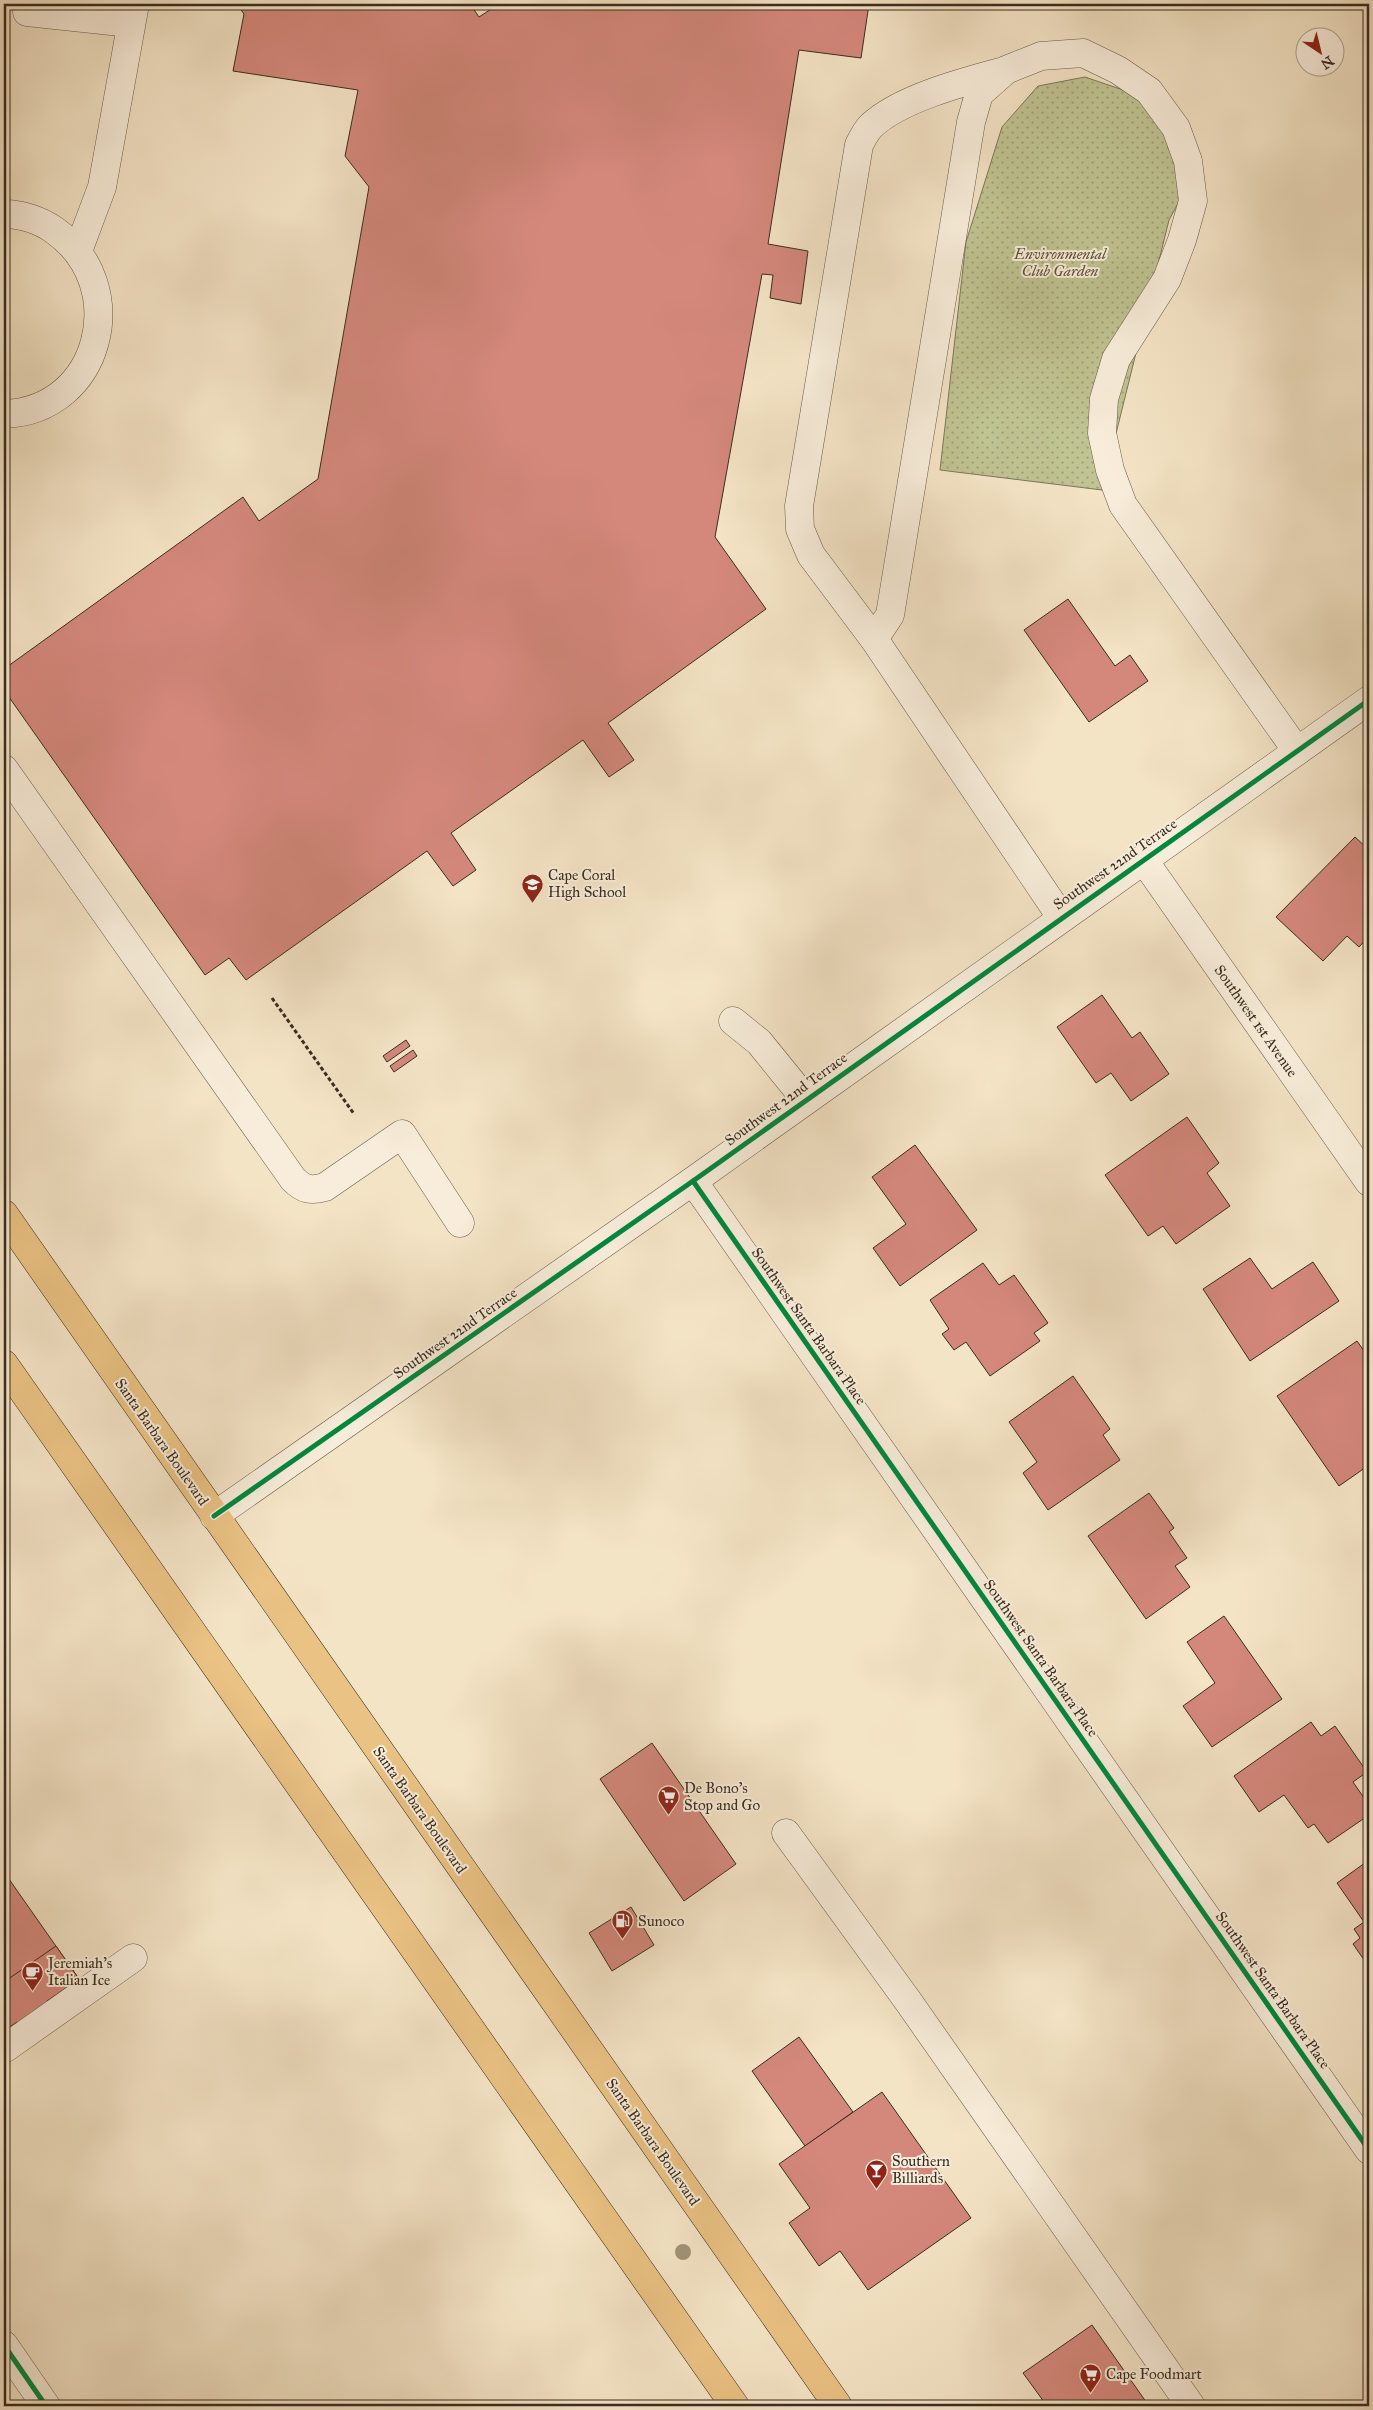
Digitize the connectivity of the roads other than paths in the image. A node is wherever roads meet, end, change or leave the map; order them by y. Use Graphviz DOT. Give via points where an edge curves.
graph roads {
  1 [pos="27,12"];
  2 [pos="132,13"];
  3 [pos="1006,70"];
  4 [pos="4,214"];
  5 [pos="78,251"];
  6 [pos="4,414"];
  7 [pos="874,639"];
  8 [pos="1369,700"];
  9 [pos="1297,751"];
  10 [pos="4,769"];
  11 [pos="1143,859"];
  12 [pos="1061,917"];
  13 [pos="733,1021"];
  14 [pos="806,1100"];
  15 [pos="693,1181"];
  16 [pos="1369,1182"];
  17 [pos="4,1214"];
  18 [pos="460,1223"];
  19 [pos="4,1364"];
  20 [pos="214,1516"];
  21 [pos="786,1833"];
  22 [pos="133,1958"];
  23 [pos="4,2049"];
  24 [pos="1369,2150"];
  25 [pos="4,2345"];
  26 [pos="46,2406"];
  27 [pos="735,2406"];
  28 [pos="838,2406"];
  29 [pos="1191,2406"];
  1 -- 2 [label="street"];
  2 -- 5 [label="street" via="102,187"];
  3 -- 7 [label="street" via="979,94 970,122 890,614"];
  3 -- 7 [label="street" via="946,87 891,112 870,126 859,146 798,506 800,529 811,555"];
  3 -- 9 [label="street" via="1041,56 1084,53 1118,70 1149,92 1176,128 1188,161 1193,201 1167,279 1116,358 1104,399 1102,433 1110,470 1123,505"];
  4 -- 5 [label="street" via="28,217 47,225"];
  5 -- 6 [label="street" via="90,271 100,317 88,362 57,397 36,408"];
  7 -- 12 [label="street"];
  8 -- 9 [label="street, Southwest 22nd Terrace"];
  9 -- 11 [label="street, Southwest 22nd Terrace"];
  10 -- 18 [label="street" via="302,1188 313,1191 325,1187 402,1134"];
  11 -- 12 [label="street, Southwest 22nd Terrace"];
  11 -- 16 [label="street, Southwest 1st Avenue"];
  12 -- 14 [label="street, Southwest 22nd Terrace"];
  13 -- 14 [label="street" via="759,1042"];
  14 -- 15 [label="street, Southwest 22nd Terrace"];
  15 -- 20 [label="street, Southwest 22nd Terrace"];
  15 -- 24 [label="street, Southwest Santa Barbara Place"];
  17 -- 20 [label="main road, Santa Barbara Boulevard"];
  19 -- 27 [label="main road"];
  20 -- 28 [label="main road, Santa Barbara Boulevard"];
  21 -- 29 [label="street" via="908,2001"];
  22 -- 23 [label="street"];
  25 -- 26 [label="street"];
}
